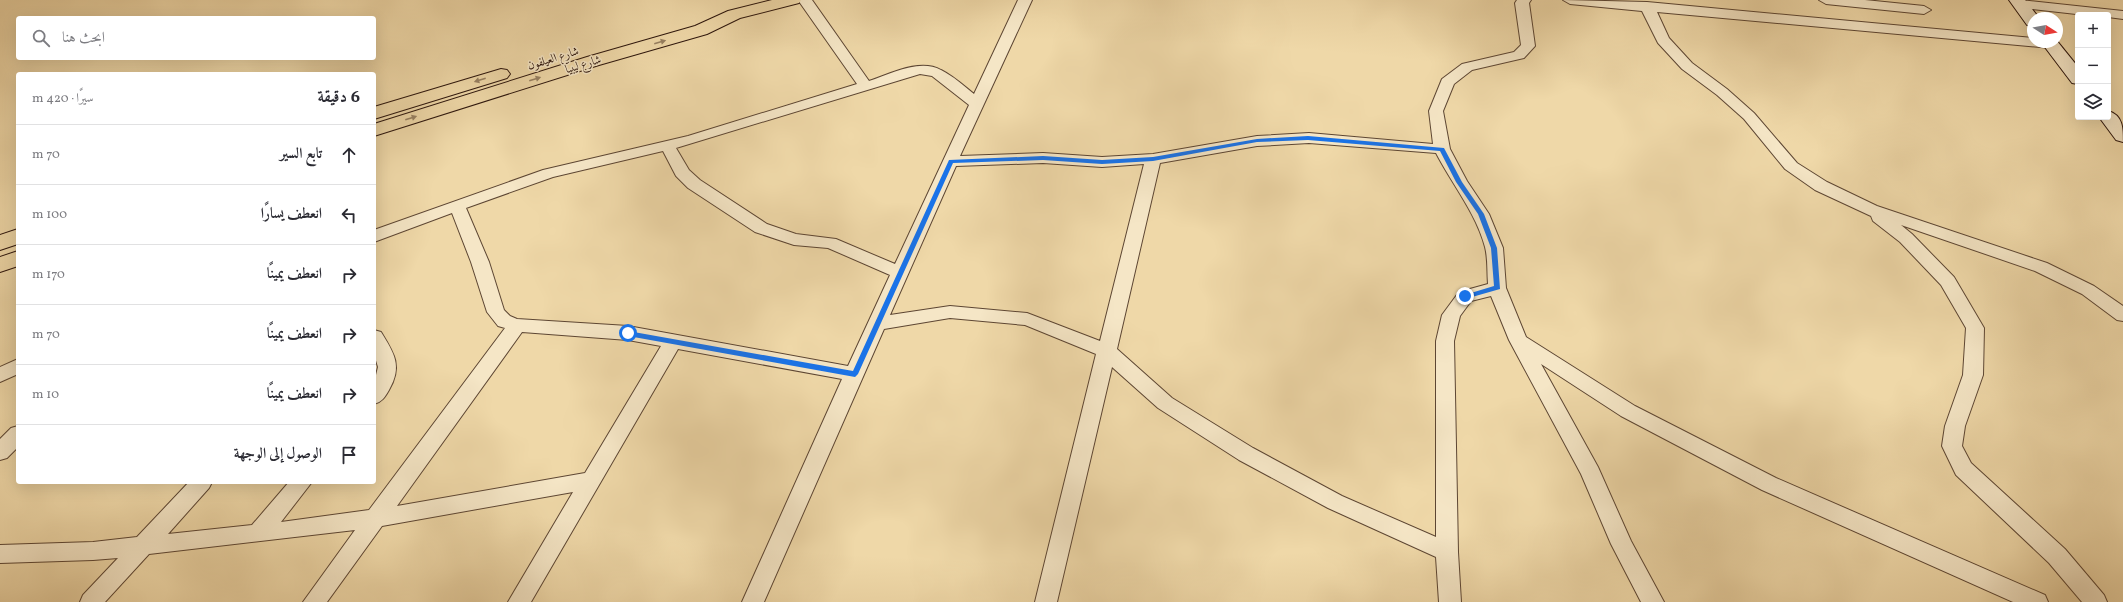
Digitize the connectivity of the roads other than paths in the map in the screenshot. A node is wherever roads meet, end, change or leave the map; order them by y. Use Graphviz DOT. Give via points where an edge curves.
graph roads {
  1 [pos="793,0"];
  2 [pos="805,0"];
  3 [pos="1025,0"];
  4 [pos="1524,0"];
  5 [pos="1570,0"];
  6 [pos="1826,0"];
  7 [pos="2019,2"];
  8 [pos="1921,5"];
  9 [pos="1647,6"];
  10 [pos="2027,13"];
  11 [pos="734,14"];
  12 [pos="2123,15"];
  13 [pos="1939,34"];
  14 [pos="2027,41"];
  15 [pos="2054,48"];
  16 [pos="2075,75"];
  17 [pos="866,87"];
  18 [pos="976,104"];
  19 [pos="376,112"];
  20 [pos="2110,120"];
  21 [pos="376,129"];
  22 [pos="2123,136"];
  23 [pos="668,147"];
  24 [pos="1442,150"];
  25 [pos="1153,159"];
  26 [pos="951,161"];
  27 [pos="457,205"];
  28 [pos="1871,210"];
  29 [pos="376,235"];
  30 [pos="16,237"];
  31 [pos="0,243"];
  32 [pos="16,259"];
  33 [pos="0,265"];
  34 [pos="900,272"];
  35 [pos="1497,288"];
  36 [pos="2123,315"];
  37 [pos="877,323"];
  38 [pos="518,325"];
  39 [pos="376,339"];
  40 [pos="674,340"];
  41 [pos="1518,340"];
  42 [pos="1107,351"];
  43 [pos="16,367"];
  44 [pos="0,374"];
  45 [pos="855,374"];
  46 [pos="376,395"];
  47 [pos="16,436"];
  48 [pos="0,452"];
  49 [pos="591,480"];
  50 [pos="200,484"];
  51 [pos="300,484"];
  52 [pos="376,518"];
  53 [pos="259,532"];
  54 [pos="142,546"];
  55 [pos="1447,552"];
  56 [pos="0,554"];
  57 [pos="91,602"];
  58 [pos="314,602"];
  59 [pos="519,602"];
  60 [pos="753,602"];
  61 [pos="1046,602"];
  62 [pos="1450,602"];
  63 [pos="1653,602"];
  64 [pos="2037,602"];
  65 [pos="2096,602"];
  1 -- 11 [label="highway, شارع ليبيا"];
  2 -- 17 [label="street"];
  3 -- 18 [label="street" via="1022,12"];
  4 -- 24 [label="street" via="1522,3 1528,46 1519,55 1467,66 1447,82 1436,111"];
  5 -- 9 [label="street"];
  6 -- 8 [label="street"];
  7 -- 10 [label="street"];
  7 -- 12 [label="street"];
  8 -- 13 [label="street"];
  9 -- 13 [label="street"];
  9 -- 28 [label="street" via="1663,40 1687,66 1749,116 1791,166 1821,186"];
  11 -- 19 [label="highway, شارع العيلفون, one-way" via="693,17 583,48"];
  21 -- 11 [label="highway, شارع ليبيا, one-way" via="701,30"];
  13 -- 14 [label="street"];
  15 -- 16 [label="street"];
  17 -- 18 [label="street" via="919,70 930,70"];
  17 -- 23 [label="street" via="751,124"];
  18 -- 26 [label="street"];
  20 -- 22 [label="street"];
  23 -- 27 [label="street" via="549,173"];
  23 -- 34 [label="street" via="682,173 694,184 762,228 794,239 830,243"];
  24 -- 25 [label="street" via="1308,138 1257,141"];
  24 -- 35 [label="street" via="1459,182 1481,214 1494,248"];
  25 -- 26 [label="street" via="1102,162 1043,158"];
  25 -- 42 [label="street"];
  26 -- 34 [label="street"];
  27 -- 29 [label="street"];
  27 -- 38 [label="street" via="480,262 496,312 504,321"];
  28 -- 36 [label="street" via="2041,267 2088,290"];
  28 -- 65 [label="street" via="1906,238 1948,281 1975,328 1973,375 1955,426 1952,446 1963,469 2057,556"];
  30 -- 31 [label="highway"];
  32 -- 33 [label="highway"];
  34 -- 37 [label="street"];
  35 -- 41 [label="street"];
  35 -- 55 [label="street" via="1465,296 1451,315 1445,341"];
  37 -- 42 [label="street" via="950,312 1027,319"];
  37 -- 45 [label="street"];
  38 -- 40 [label="street" via="597,330"];
  38 -- 52 [label="street"];
  39 -- 46 [label="street" via="384,353 388,371 384,385"];
  40 -- 45 [label="street"];
  40 -- 49 [label="street"];
  41 -- 63 [label="street" via="1591,473 1622,544"];
  41 -- 64 [label="street" via="1628,411 1769,484"];
  42 -- 55 [label="street" via="1165,403 1246,454 1335,502"];
  42 -- 61 [label="street"];
  43 -- 44 [label="street"];
  45 -- 60 [label="street"];
  47 -- 48 [label="street"];
  49 -- 52 [label="street"];
  49 -- 59 [label="street"];
  50 -- 54 [label="street"];
  51 -- 53 [label="street"];
  52 -- 53 [label="street"];
  52 -- 58 [label="street"];
  53 -- 54 [label="street"];
  54 -- 56 [label="street" via="93,551"];
  54 -- 57 [label="street"];
  55 -- 62 [label="street"];
}
